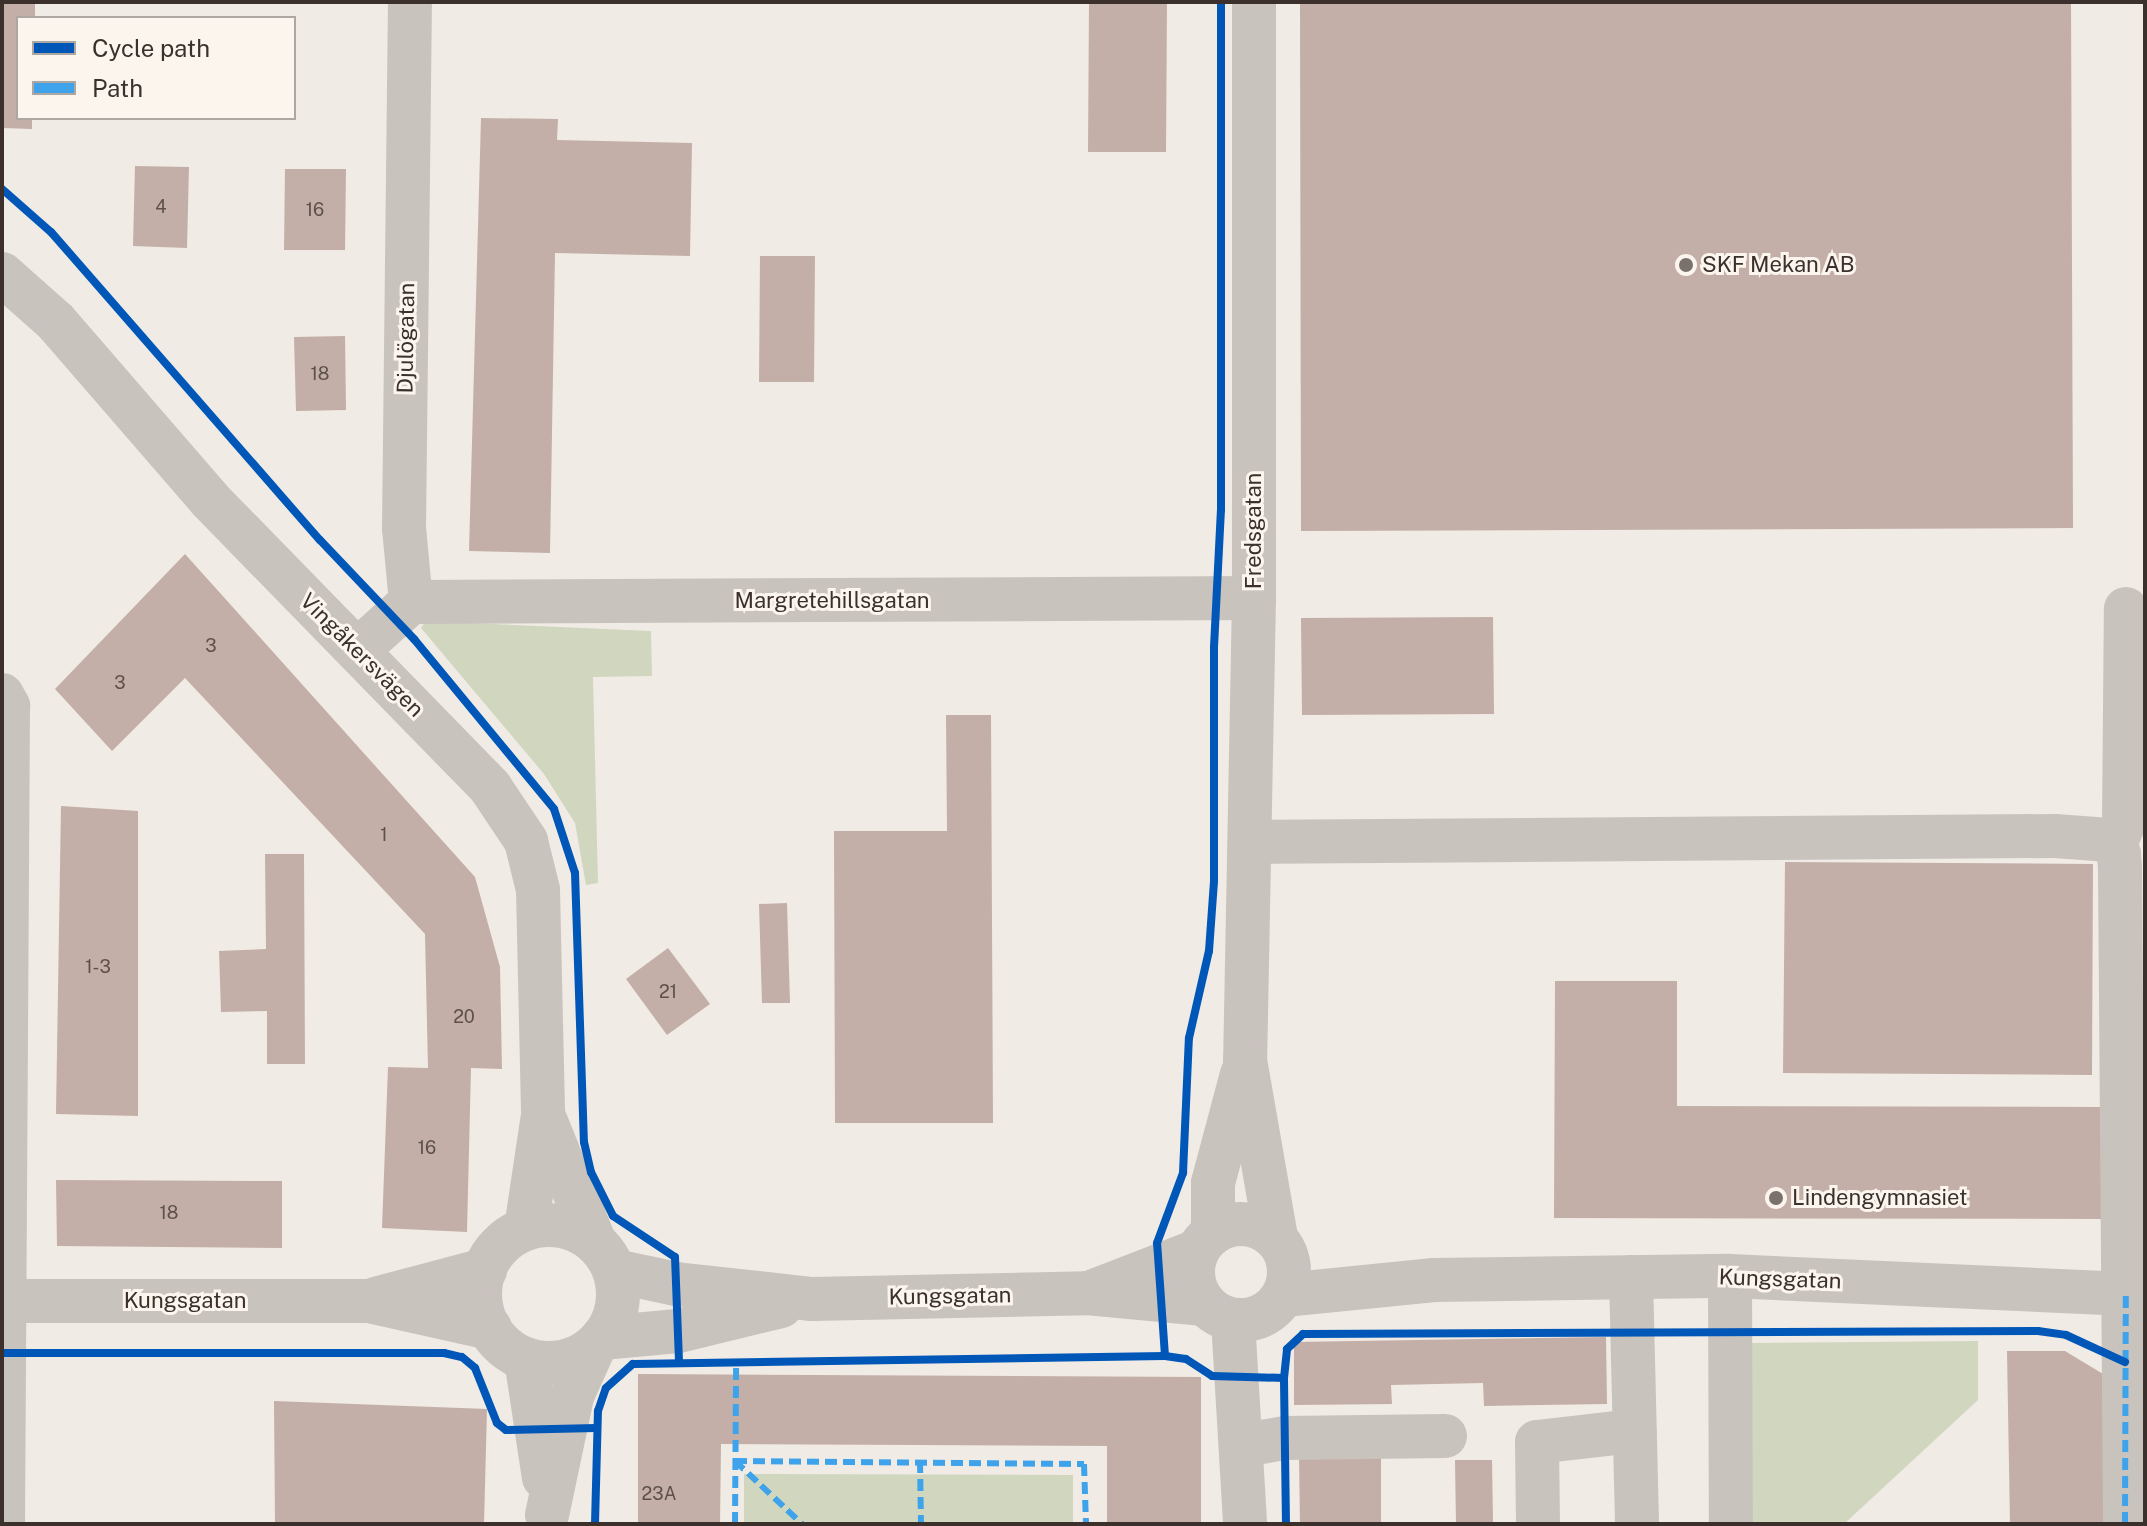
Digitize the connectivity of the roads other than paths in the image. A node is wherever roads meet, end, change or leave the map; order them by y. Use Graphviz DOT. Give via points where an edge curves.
graph roads {
  1 [pos="410,2"];
  2 [pos="1254,2"];
  3 [pos="2,274"];
  4 [pos="1254,598"];
  5 [pos="411,602"];
  6 [pos="2126,609"];
  7 [pos="358,650"];
  8 [pos="2,695"];
  9 [pos="1251,842"];
  10 [pos="2115,845"];
  11 [pos="1245,1060"];
  12 [pos="543,1115"];
  13 [pos="526,1229"];
  14 [pos="1205,1240"];
  15 [pos="604,1256"];
  16 [pos="485,1270"];
  17 [pos="1730,1276"];
  18 [pos="1631,1277"];
  19 [pos="1259,1286"];
  20 [pos="2139,1289"];
  21 [pos="1087,1293"];
  22 [pos="812,1299"];
  23 [pos="2,1301"];
  24 [pos="369,1301"];
  25 [pos="490,1328"];
  26 [pos="598,1342"];
  27 [pos="526,1359"];
  28 [pos="1634,1431"];
  29 [pos="1445,1436"];
  30 [pos="1244,1445"];
  31 [pos="546,1520"];
  32 [pos="3,1524"];
  33 [pos="1245,1524"];
  34 [pos="1538,1524"];
  35 [pos="1637,1524"];
  36 [pos="1731,1524"];
  37 [pos="2125,1524"];
  1 -- 5 [label="street, Djulögatan" via="404,528"];
  2 -- 4 [label="street, Fredsgatan"];
  3 -- 7 [label="street, Vingåkersvägen" via="56,322 210,500"];
  4 -- 5 [label="street, Margretehillsgatan"];
  4 -- 9 [label="street, Fredsgatan"];
  5 -- 7 [label="street"];
  6 -- 10 [label="street" via="2124,823"];
  7 -- 12 [label="street, Vingåkersvägen" via="490,787 526,841 538,890"];
  8 -- 23 [label="street" via="8,706"];
  9 -- 10 [label="street" via="2055,836 2100,838"];
  9 -- 11 [label="street, Fredsgatan"];
  10 -- 20 [label="street" via="2120,867 2120,1227"];
  11 -- 14 [label="street, Fredsgatan" via="1213,1183"];
  11 -- 19 [label="street, Fredsgatan"];
  12 -- 13 [label="street, Vingåkersvägen"];
  12 -- 15 [label="street, Vingåkersvägen"];
  13 -- 15 [label="street" via="562,1226"];
  13 -- 16 [label="street" via="497,1249"];
  14 -- 19 [label="street, Fredsgatan" via="1192,1272"];
  14 -- 19 [label="street, Kungsgatan" via="1241,1224"];
  14 -- 21 [label="street, Kungsgatan"];
  15 -- 22 [label="street, Kungsgatan" via="676,1284"];
  15 -- 26 [label="street" via="618,1299"];
  16 -- 24 [label="street, Kungsgatan"];
  16 -- 25 [label="street" via="481,1298"];
  17 -- 18 [label="street, Kungsgatan"];
  17 -- 20 [label="street, Kungsgatan"];
  17 -- 36 [label="street"];
  18 -- 19 [label="street, Kungsgatan"];
  18 -- 28 [label="street"];
  19 -- 21 [label="street, Kungsgatan"];
  19 -- 30 [label="street, Fredsgatan"];
  20 -- 37 [label="street"];
  21 -- 22 [label="street, Kungsgatan"];
  22 -- 26 [label="street, Kungsgatan" via="678,1331"];
  23 -- 24 [label="street, Kungsgatan"];
  23 -- 32 [label="street"];
  24 -- 25 [label="street, Kungsgatan"];
  25 -- 27 [label="street" via="505,1347"];
  26 -- 27 [label="street" via="561,1362"];
  26 -- 31 [label="street" via="572,1396"];
  27 -- 31 [label="street" via="540,1429"];
  28 -- 34 [label="street" via="1537,1442"];
  28 -- 35 [label="street"];
  29 -- 30 [label="street" via="1285,1438"];
  30 -- 33 [label="street, Fredsgatan"];
}
